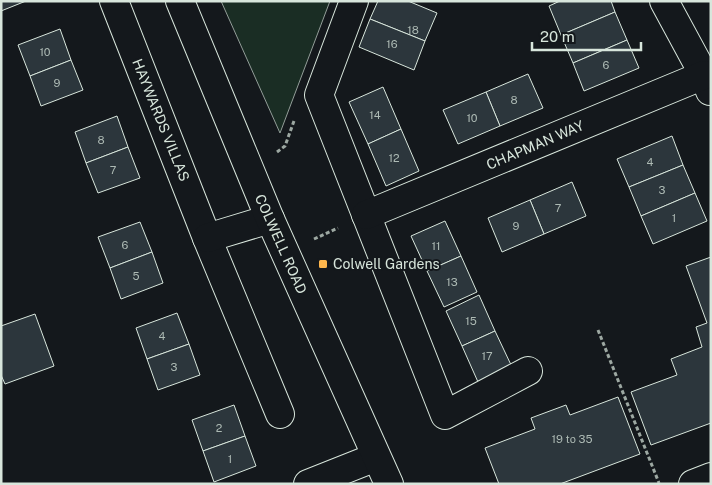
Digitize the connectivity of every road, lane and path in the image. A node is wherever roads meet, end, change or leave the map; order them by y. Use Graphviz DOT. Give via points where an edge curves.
graph roads {
  1 [pos="114,1"];
  2 [pos="180,1"];
  3 [pos="354,1"];
  4 [pos="664,1"];
  5 [pos="707,83"];
  6 [pos="366,216"];
  7 [pos="270,218"];
  8 [pos="207,238"];
  9 [pos="285,253"];
  10 [pos="598,330"];
  11 [pos="528,371"];
  12 [pos="280,414"];
  13 [pos="376,457"];
  14 [pos="711,477"];
  15 [pos="308,484"];
  16 [pos="389,484"];
  17 [pos="660,484"];
  18 [pos="693,484"];
  1 -- 8 [label="street, HAYWARDS VILLAS"];
  2 -- 7 [label="street, COLWELL ROAD"];
  3 -- 6 [label="street" via="319,96"];
  4 -- 5 [label="street"];
  5 -- 6 [label="street, CHAPMAN WAY"];
  6 -- 9 [label="path"];
  6 -- 11 [label="street" via="445,415"];
  7 -- 8 [label="street"];
  7 -- 9 [label="street, COLWELL ROAD"];
  8 -- 12 [label="street, HAYWARDS VILLAS"];
  9 -- 13 [label="street, COLWELL ROAD"];
  10 -- 17 [label="path"];
  13 -- 15 [label="street"];
  13 -- 16 [label="street, COLWELL ROAD"];
  14 -- 18 [label="street"];
}
